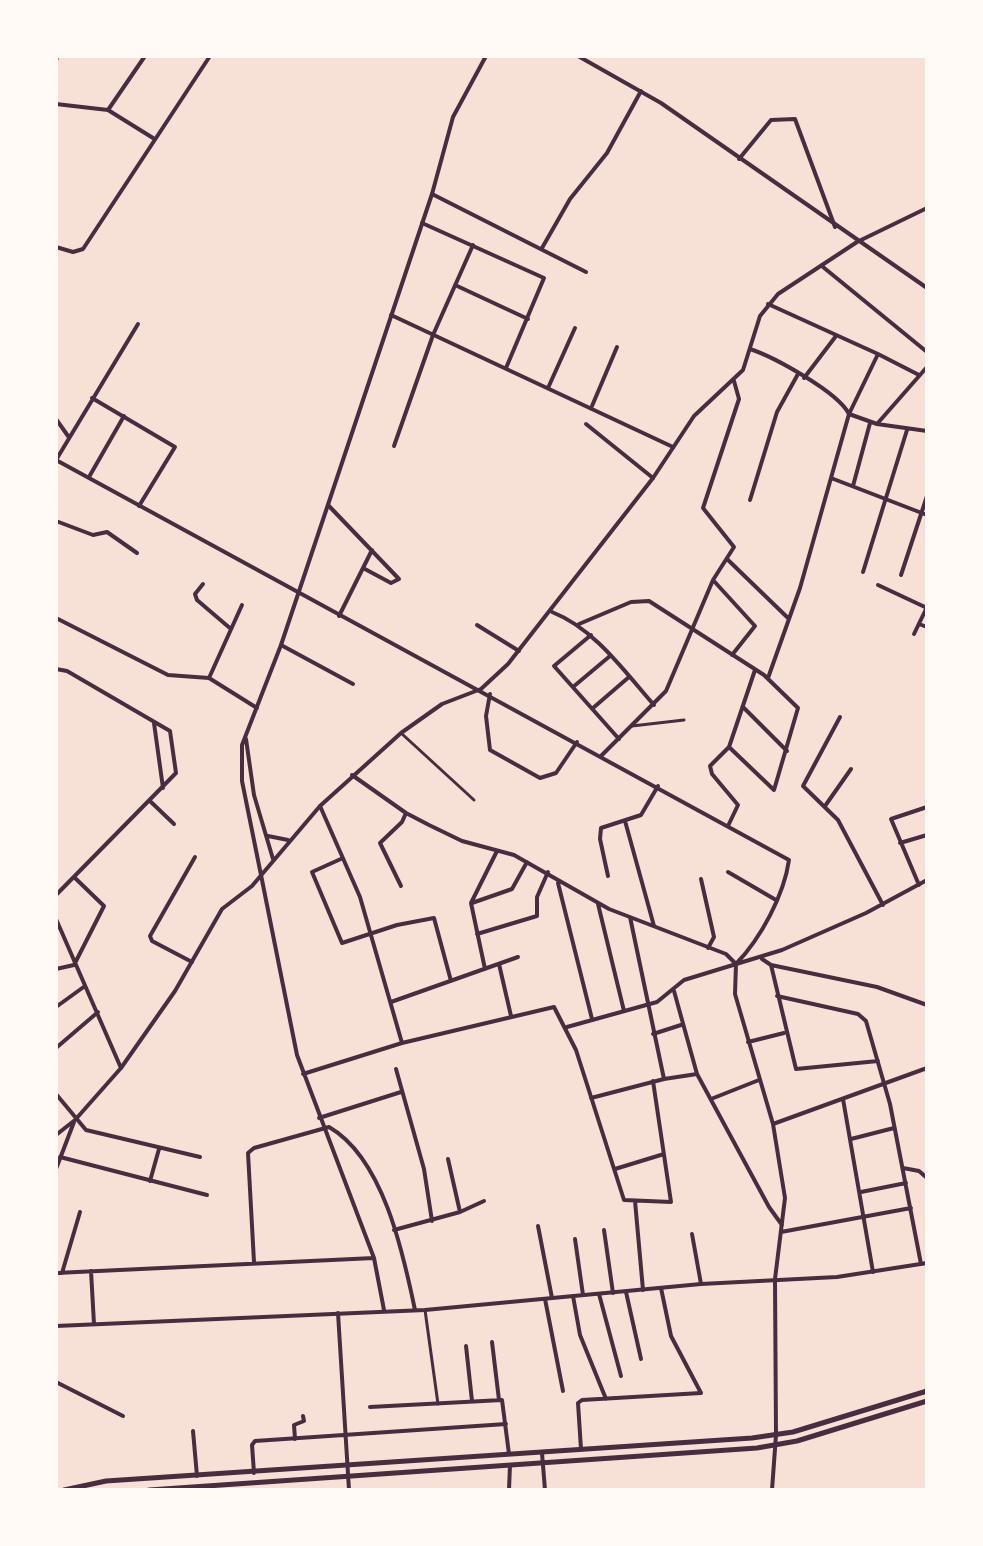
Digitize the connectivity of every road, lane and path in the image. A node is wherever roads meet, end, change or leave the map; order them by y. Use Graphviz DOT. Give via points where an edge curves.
graph roads {
  1 [pos="145,56"];
  2 [pos="210,56"];
  3 [pos="486,56"];
  4 [pos="578,56"];
  5 [pos="641,91"];
  6 [pos="56,104"];
  7 [pos="108,110"];
  8 [pos="154,138"];
  9 [pos="739,159"];
  10 [pos="432,194"];
  11 [pos="927,208"];
  12 [pos="422,223"];
  13 [pos="835,227"];
  14 [pos="857,242"];
  15 [pos="473,245"];
  16 [pos="56,247"];
  17 [pos="542,248"];
  18 [pos="823,267"];
  19 [pos="586,272"];
  20 [pos="455,285"];
  21 [pos="927,288"];
  22 [pos="768,304"];
  23 [pos="391,315"];
  24 [pos="528,319"];
  25 [pos="138,324"];
  26 [pos="575,328"];
  27 [pos="433,335"];
  28 [pos="837,335"];
  29 [pos="617,347"];
  30 [pos="750,349"];
  31 [pos="927,352"];
  32 [pos="878,354"];
  33 [pos="927,367"];
  34 [pos="506,368"];
  35 [pos="798,374"];
  36 [pos="920,375"];
  37 [pos="804,378"];
  38 [pos="734,381"];
  39 [pos="548,388"];
  40 [pos="92,398"];
  41 [pos="592,406"];
  42 [pos="849,414"];
  43 [pos="124,416"];
  44 [pos="56,419"];
  45 [pos="870,423"];
  46 [pos="586,424"];
  47 [pos="877,424"];
  48 [pos="907,430"];
  49 [pos="927,431"];
  50 [pos="68,436"];
  51 [pos="394,446"];
  52 [pos="673,447"];
  53 [pos="56,460"];
  54 [pos="89,477"];
  55 [pos="653,478"];
  56 [pos="831,478"];
  57 [pos="853,486"];
  58 [pos="927,496"];
  59 [pos="887,499"];
  60 [pos="750,500"];
  61 [pos="328,505"];
  62 [pos="139,506"];
  63 [pos="925,514"];
  64 [pos="56,521"];
  65 [pos="372,550"];
  66 [pos="137,553"];
  67 [pos="727,559"];
  68 [pos="363,568"];
  69 [pos="863,572"];
  70 [pos="901,575"];
  71 [pos="713,580"];
  72 [pos="203,584"];
  73 [pos="878,585"];
  74 [pos="297,594"];
  75 [pos="242,605"];
  76 [pos="927,607"];
  77 [pos="552,612"];
  78 [pos="339,616"];
  79 [pos="56,618"];
  80 [pos="788,619"];
  81 [pos="579,624"];
  82 [pos="919,624"];
  83 [pos="477,625"];
  84 [pos="927,627"];
  85 [pos="231,629"];
  86 [pos="691,629"];
  87 [pos="914,634"];
  88 [pos="591,635"];
  89 [pos="281,645"];
  90 [pos="519,651"];
  91 [pos="732,655"];
  92 [pos="610,656"];
  93 [pos="56,669"];
  94 [pos="755,670"];
  95 [pos="629,677"];
  96 [pos="209,678"];
  97 [pos="768,678"];
  98 [pos="353,684"];
  99 [pos="573,687"];
  100 [pos="481,689"];
  101 [pos="490,694"];
  102 [pos="654,705"];
  103 [pos="743,707"];
  104 [pos="257,708"];
  105 [pos="593,708"];
  106 [pos="840,717"];
  107 [pos="684,720"];
  108 [pos="154,723"];
  109 [pos="632,726"];
  110 [pos="401,733"];
  111 [pos="245,737"];
  112 [pos="619,739"];
  113 [pos="577,742"];
  114 [pos="729,747"];
  115 [pos="787,751"];
  116 [pos="601,756"];
  117 [pos="851,769"];
  118 [pos="352,775"];
  119 [pos="658,786"];
  120 [pos="163,788"];
  121 [pos="474,800"];
  122 [pos="151,802"];
  123 [pos="320,806"];
  124 [pos="825,806"];
  125 [pos="927,807"];
  126 [pos="406,813"];
  127 [pos="625,821"];
  128 [pos="174,824"];
  129 [pos="728,826"];
  130 [pos="266,835"];
  131 [pos="927,835"];
  132 [pos="288,840"];
  133 [pos="900,843"];
  134 [pos="497,851"];
  135 [pos="195,857"];
  136 [pos="343,858"];
  137 [pos="273,860"];
  138 [pos="527,862"];
  139 [pos="548,872"];
  140 [pos="728,872"];
  141 [pos="261,875"];
  142 [pos="608,876"];
  143 [pos="74,877"];
  144 [pos="701,879"];
  145 [pos="927,880"];
  146 [pos="558,883"];
  147 [pos="919,885"];
  148 [pos="401,886"];
  149 [pos="56,895"];
  150 [pos="776,900"];
  151 [pos="471,903"];
  152 [pos="598,903"];
  153 [pos="883,905"];
  154 [pos="630,917"];
  155 [pos="56,919"];
  156 [pos="654,927"];
  157 [pos="371,933"];
  158 [pos="477,934"];
  159 [pos="708,948"];
  160 [pos="518,957"];
  161 [pos="762,959"];
  162 [pos="192,962"];
  163 [pos="499,964"];
  164 [pos="736,964"];
  165 [pos="74,965"];
  166 [pos="771,965"];
  167 [pos="56,969"];
  168 [pos="485,969"];
  169 [pos="451,981"];
  170 [pos="85,986"];
  171 [pos="674,991"];
  172 [pos="777,996"];
  173 [pos="391,1002"];
  174 [pos="646,1004"];
  175 [pos="927,1005"];
  176 [pos="56,1007"];
  177 [pos="624,1011"];
  178 [pos="98,1012"];
  179 [pos="511,1017"];
  180 [pos="592,1019"];
  181 [pos="682,1025"];
  182 [pos="567,1027"];
  183 [pos="784,1033"];
  184 [pos="653,1034"];
  185 [pos="748,1042"];
  186 [pos="402,1043"];
  187 [pos="56,1048"];
  188 [pos="878,1061"];
  189 [pos="121,1068"];
  190 [pos="927,1068"];
  191 [pos="396,1069"];
  192 [pos="303,1074"];
  193 [pos="697,1074"];
  194 [pos="664,1079"];
  195 [pos="759,1080"];
  196 [pos="653,1081"];
  197 [pos="884,1083"];
  198 [pos="402,1092"];
  199 [pos="56,1094"];
  200 [pos="591,1098"];
  201 [pos="711,1099"];
  202 [pos="843,1099"];
  203 [pos="319,1118"];
  204 [pos="75,1120"];
  205 [pos="773,1124"];
  206 [pos="322,1127"];
  207 [pos="894,1128"];
  208 [pos="56,1135"];
  209 [pos="851,1139"];
  210 [pos="159,1148"];
  211 [pos="664,1154"];
  212 [pos="60,1157"];
  213 [pos="200,1157"];
  214 [pos="448,1159"];
  215 [pos="903,1168"];
  216 [pos="56,1169"];
  217 [pos="615,1169"];
  218 [pos="927,1178"];
  219 [pos="150,1181"];
  220 [pos="906,1183"];
  221 [pos="861,1192"];
  222 [pos="207,1195"];
  223 [pos="484,1201"];
  224 [pos="635,1201"];
  225 [pos="911,1208"];
  226 [pos="80,1212"];
  227 [pos="460,1212"];
  228 [pos="865,1218"];
  229 [pos="432,1221"];
  230 [pos="782,1225"];
  231 [pos="538,1226"];
  232 [pos="394,1230"];
  233 [pos="604,1230"];
  234 [pos="781,1232"];
  235 [pos="692,1234"];
  236 [pos="575,1239"];
  237 [pos="374,1258"];
  238 [pos="254,1262"];
  239 [pos="924,1264"];
  240 [pos="91,1271"];
  241 [pos="873,1272"];
  242 [pos="59,1273"];
  243 [pos="775,1279"];
  244 [pos="701,1284"];
  245 [pos="661,1288"];
  246 [pos="643,1290"];
  247 [pos="626,1292"];
  248 [pos="613,1293"];
  249 [pos="599,1294"];
  250 [pos="583,1295"];
  251 [pos="573,1296"];
  252 [pos="552,1298"];
  253 [pos="545,1299"];
  254 [pos="384,1310"];
  255 [pos="415,1310"];
  256 [pos="425,1310"];
  257 [pos="338,1313"];
  258 [pos="94,1324"];
  259 [pos="56,1326"];
  260 [pos="492,1342"];
  261 [pos="466,1346"];
  262 [pos="641,1359"];
  263 [pos="621,1376"];
  264 [pos="56,1382"];
  265 [pos="563,1391"];
  266 [pos="927,1391"];
  267 [pos="606,1399"];
  268 [pos="499,1400"];
  269 [pos="472,1401"];
  270 [pos="927,1401"];
  271 [pos="438,1404"];
  272 [pos="370,1407"];
  273 [pos="123,1416"];
  274 [pos="303,1416"];
  275 [pos="506,1424"];
  276 [pos="193,1431"];
  277 [pos="347,1435"];
  278 [pos="776,1435"];
  279 [pos="295,1439"];
  280 [pos="775,1446"];
  281 [pos="581,1449"];
  282 [pos="542,1451"];
  283 [pos="509,1454"];
  284 [pos="543,1462"];
  285 [pos="347,1465"];
  286 [pos="510,1465"];
  287 [pos="254,1473"];
  288 [pos="197,1476"];
  289 [pos="348,1477"];
  290 [pos="204,1488"];
  291 [pos="170,1489"];
  292 [pos="64,1490"];
  293 [pos="149,1490"];
  294 [pos="349,1490"];
  295 [pos="509,1490"];
  296 [pos="545,1490"];
  297 [pos="772,1490"];
  1 -- 7 [label="street"];
  2 -- 8 [label="street"];
  3 -- 10 [label="street" via="453,117"];
  4 -- 5 [label="street"];
  5 -- 9 [label="street"];
  5 -- 17 [label="street" via="607,153 570,199"];
  6 -- 7 [label="street"];
  7 -- 8 [label="street"];
  8 -- 16 [label="street" via="83,249"];
  9 -- 13 [label="street"];
  9 -- 13 [label="street" via="771,120 795,119"];
  10 -- 12 [label="street"];
  10 -- 17 [label="street"];
  11 -- 14 [label="street"];
  12 -- 15 [label="street"];
  12 -- 23 [label="street"];
  13 -- 14 [label="street"];
  14 -- 18 [label="street"];
  14 -- 21 [label="street"];
  15 -- 20 [label="street"];
  15 -- 24 [label="street" via="542,276 544,283"];
  17 -- 19 [label="street"];
  18 -- 22 [label="street"];
  18 -- 31 [label="street"];
  20 -- 24 [label="street"];
  20 -- 27 [label="street"];
  22 -- 28 [label="street"];
  22 -- 30 [label="street"];
  23 -- 27 [label="street"];
  23 -- 61 [label="street"];
  24 -- 34 [label="street"];
  25 -- 40 [label="street"];
  26 -- 39 [label="street"];
  27 -- 34 [label="street"];
  27 -- 51 [label="street"];
  28 -- 32 [label="street"];
  28 -- 37 [label="street"];
  29 -- 41 [label="street"];
  30 -- 35 [label="street"];
  30 -- 38 [label="street"];
  32 -- 36 [label="street"];
  32 -- 42 [label="street"];
  33 -- 36 [label="street"];
  34 -- 39 [label="street"];
  35 -- 37 [label="street"];
  35 -- 60 [label="street" via="777,412"];
  36 -- 47 [label="street"];
  37 -- 42 [label="street" via="840,401"];
  38 -- 52 [label="street" via="694,416"];
  38 -- 67 [label="street" via="739,399 703,508 734,545"];
  39 -- 41 [label="street"];
  40 -- 43 [label="street"];
  40 -- 50 [label="street"];
  41 -- 52 [label="street"];
  42 -- 45 [label="street"];
  42 -- 56 [label="street"];
  43 -- 54 [label="street"];
  43 -- 62 [label="street" via="175,447"];
  44 -- 50 [label="street"];
  45 -- 47 [label="street"];
  45 -- 57 [label="street"];
  46 -- 55 [label="street"];
  47 -- 48 [label="street"];
  48 -- 49 [label="street"];
  48 -- 59 [label="street"];
  50 -- 53 [label="street"];
  52 -- 55 [label="street"];
  53 -- 54 [label="street"];
  54 -- 62 [label="street"];
  55 -- 77 [label="street" via="605,535"];
  56 -- 57 [label="street"];
  56 -- 80 [label="street"];
  57 -- 59 [label="street"];
  58 -- 63 [label="street"];
  59 -- 63 [label="street"];
  59 -- 69 [label="street"];
  61 -- 65 [label="street"];
  61 -- 74 [label="street"];
  62 -- 74 [label="street"];
  63 -- 70 [label="street"];
  64 -- 66 [label="street" via="93,535 107,532"];
  65 -- 68 [label="street"];
  65 -- 68 [label="street" via="399,579 391,583"];
  67 -- 71 [label="street"];
  67 -- 80 [label="street"];
  68 -- 78 [label="street"];
  71 -- 86 [label="street"];
  71 -- 91 [label="street" via="755,625"];
  72 -- 85 [label="street" via="197,600"];
  73 -- 76 [label="street"];
  74 -- 78 [label="street"];
  74 -- 89 [label="street"];
  75 -- 85 [label="street"];
  76 -- 82 [label="street"];
  77 -- 81 [label="street"];
  77 -- 90 [label="street"];
  78 -- 100 [label="street"];
  79 -- 96 [label="street" via="168,675"];
  80 -- 97 [label="street"];
  81 -- 86 [label="street" via="640,600 660,606"];
  81 -- 88 [label="street"];
  82 -- 84 [label="street"];
  82 -- 87 [label="street"];
  83 -- 90 [label="street"];
  85 -- 96 [label="street"];
  86 -- 91 [label="street"];
  86 -- 102 [label="street" via="666,691"];
  88 -- 92 [label="street"];
  88 -- 99 [label="street" via="554,666"];
  89 -- 98 [label="street"];
  89 -- 104 [label="street"];
  90 -- 100 [label="street"];
  91 -- 94 [label="street"];
  92 -- 95 [label="street"];
  92 -- 99 [label="street"];
  93 -- 108 [label="street"];
  94 -- 97 [label="street"];
  94 -- 103 [label="street"];
  95 -- 102 [label="street"];
  95 -- 105 [label="street"];
  96 -- 104 [label="street"];
  97 -- 115 [label="street" via="798,708"];
  99 -- 105 [label="street"];
  100 -- 101 [label="street"];
  100 -- 110 [label="street" via="442,704"];
  101 -- 113 [label="street"];
  101 -- 113 [label="street" via="487,745 540,778 550,777"];
  102 -- 109 [label="street"];
  103 -- 114 [label="street"];
  103 -- 115 [label="street"];
  104 -- 111 [label="street"];
  105 -- 112 [label="street"];
  106 -- 124 [label="street" via="803,784"];
  107 -- 109 [label="street"];
  108 -- 120 [label="street"];
  108 -- 120 [label="street" via="172,734 178,766"];
  109 -- 112 [label="street"];
  110 -- 118 [label="street"];
  110 -- 121 [label="street"];
  111 -- 130 [label="street"];
  111 -- 141 [label="street" via="242,781"];
  112 -- 116 [label="street"];
  113 -- 116 [label="street"];
  114 -- 115 [label="street" via="774,790"];
  114 -- 129 [label="street" via="712,764 712,774 736,800"];
  116 -- 119 [label="street"];
  117 -- 124 [label="street"];
  118 -- 123 [label="street"];
  118 -- 126 [label="street"];
  119 -- 127 [label="street" via="641,815"];
  119 -- 129 [label="street"];
  120 -- 122 [label="street"];
  122 -- 128 [label="street"];
  122 -- 143 [label="street"];
  123 -- 132 [label="street"];
  123 -- 136 [label="street"];
  124 -- 153 [label="street" via="844,829"];
  125 -- 133 [label="street" via="891,819"];
  126 -- 134 [label="street" via="462,841"];
  126 -- 148 [label="street" via="380,843"];
  127 -- 142 [label="street" via="600,831"];
  127 -- 156 [label="street"];
  129 -- 150 [label="street" via="789,860"];
  130 -- 132 [label="street"];
  130 -- 137 [label="street"];
  131 -- 133 [label="street"];
  132 -- 137 [label="street"];
  133 -- 147 [label="street"];
  134 -- 138 [label="street"];
  134 -- 151 [label="street"];
  135 -- 162 [label="street" via="150,936"];
  136 -- 157 [label="street"];
  136 -- 157 [label="street" via="315,868 312,877 342,943"];
  137 -- 141 [label="street"];
  138 -- 139 [label="street"];
  138 -- 151 [label="street" via="512,889"];
  139 -- 146 [label="street"];
  139 -- 158 [label="street" via="537,897 537,916"];
  140 -- 150 [label="street"];
  141 -- 162 [label="street" via="222,909"];
  141 -- 192 [label="street"];
  143 -- 149 [label="street"];
  143 -- 165 [label="street" via="104,906"];
  144 -- 159 [label="street" via="714,937"];
  145 -- 147 [label="street"];
  146 -- 152 [label="street"];
  146 -- 180 [label="street"];
  147 -- 153 [label="street"];
  150 -- 164 [label="street"];
  151 -- 158 [label="street"];
  152 -- 154 [label="street"];
  152 -- 177 [label="street"];
  153 -- 161 [label="street"];
  154 -- 156 [label="street"];
  154 -- 174 [label="street"];
  155 -- 165 [label="street"];
  156 -- 159 [label="street"];
  157 -- 169 [label="street" via="434,918"];
  157 -- 173 [label="street"];
  158 -- 168 [label="street"];
  159 -- 164 [label="street"];
  160 -- 163 [label="street"];
  161 -- 164 [label="street"];
  161 -- 166 [label="street"];
  162 -- 189 [label="street"];
  163 -- 168 [label="street"];
  163 -- 179 [label="street"];
  164 -- 171 [label="street" via="684,980"];
  164 -- 185 [label="street" via="735,994"];
  165 -- 167 [label="street"];
  165 -- 170 [label="street"];
  166 -- 172 [label="street"];
  166 -- 175 [label="street" via="877,987"];
  168 -- 169 [label="street"];
  169 -- 173 [label="street"];
  170 -- 176 [label="street"];
  170 -- 178 [label="street"];
  171 -- 174 [label="street"];
  171 -- 181 [label="street"];
  172 -- 183 [label="street"];
  172 -- 188 [label="street" via="863,1016"];
  173 -- 186 [label="street"];
  174 -- 177 [label="street"];
  174 -- 184 [label="street"];
  177 -- 180 [label="street"];
  178 -- 187 [label="street"];
  178 -- 189 [label="street"];
  179 -- 182 [label="street" via="554,1007"];
  179 -- 186 [label="street"];
  180 -- 182 [label="street"];
  181 -- 184 [label="street"];
  181 -- 193 [label="street"];
  182 -- 200 [label="street"];
  183 -- 185 [label="street"];
  183 -- 188 [label="street" via="798,1071"];
  184 -- 194 [label="street"];
  185 -- 195 [label="street"];
  186 -- 192 [label="street"];
  188 -- 197 [label="street"];
  189 -- 204 [label="street"];
  190 -- 197 [label="street"];
  191 -- 198 [label="street"];
  192 -- 203 [label="street"];
  193 -- 194 [label="street"];
  193 -- 201 [label="street"];
  194 -- 196 [label="street"];
  195 -- 201 [label="street"];
  195 -- 205 [label="street"];
  196 -- 200 [label="street"];
  196 -- 211 [label="street"];
  197 -- 202 [label="street"];
  197 -- 207 [label="street"];
  198 -- 203 [label="street"];
  198 -- 229 [label="street"];
  199 -- 204 [label="street"];
  200 -- 217 [label="street"];
  201 -- 230 [label="street"];
  202 -- 205 [label="street"];
  202 -- 209 [label="street"];
  203 -- 206 [label="street"];
  204 -- 208 [label="street"];
  204 -- 210 [label="street" via="86,1130"];
  204 -- 212 [label="street"];
  205 -- 230 [label="street" via="785,1198"];
  206 -- 232 [label="street" via="333,1129 366,1160"];
  206 -- 237 [label="street"];
  206 -- 238 [label="street" via="248,1153"];
  207 -- 209 [label="street"];
  207 -- 215 [label="street"];
  209 -- 221 [label="street"];
  210 -- 213 [label="street"];
  210 -- 219 [label="street"];
  211 -- 217 [label="street"];
  211 -- 224 [label="street" via="672,1202"];
  212 -- 216 [label="street"];
  212 -- 219 [label="street"];
  214 -- 227 [label="street"];
  215 -- 218 [label="street"];
  215 -- 220 [label="street"];
  217 -- 224 [label="street" via="624,1200"];
  219 -- 222 [label="street"];
  220 -- 221 [label="street"];
  220 -- 225 [label="street"];
  221 -- 228 [label="street"];
  223 -- 227 [label="street"];
  224 -- 246 [label="street"];
  225 -- 228 [label="street"];
  225 -- 239 [label="street"];
  226 -- 242 [label="street"];
  227 -- 229 [label="street"];
  228 -- 234 [label="street"];
  228 -- 241 [label="street"];
  229 -- 232 [label="street"];
  230 -- 234 [label="street"];
  231 -- 252 [label="street"];
  232 -- 255 [label="street"];
  233 -- 248 [label="street"];
  234 -- 243 [label="street"];
  235 -- 244 [label="street"];
  236 -- 250 [label="street"];
  237 -- 238 [label="street"];
  237 -- 254 [label="street"];
  238 -- 240 [label="street"];
  239 -- 241 [label="street"];
  240 -- 242 [label="street"];
  240 -- 258 [label="street"];
  241 -- 243 [label="street"];
  243 -- 244 [label="street"];
  243 -- 278 [label="street"];
  244 -- 245 [label="street"];
  245 -- 246 [label="street"];
  245 -- 267 [label="street" via="671,1336 701,1393"];
  246 -- 247 [label="street"];
  247 -- 248 [label="street"];
  247 -- 262 [label="street"];
  248 -- 249 [label="street"];
  249 -- 250 [label="street"];
  249 -- 263 [label="street"];
  250 -- 251 [label="street"];
  251 -- 252 [label="street"];
  251 -- 267 [label="street" via="580,1335"];
  252 -- 253 [label="street"];
  253 -- 256 [label="street"];
  253 -- 265 [label="street"];
  254 -- 255 [label="street"];
  254 -- 257 [label="street"];
  255 -- 256 [label="street"];
  256 -- 271 [label="street"];
  257 -- 258 [label="street"];
  257 -- 277 [label="street"];
  258 -- 259 [label="street"];
  260 -- 268 [label="street"];
  261 -- 269 [label="street"];
  264 -- 273 [label="street"];
  266 -- 278 [label="main road"];
  267 -- 281 [label="street" via="578,1403"];
  268 -- 269 [label="street"];
  268 -- 275 [label="street" via="504,1402"];
  269 -- 271 [label="street"];
  270 -- 280 [label="main road"];
  271 -- 272 [label="street"];
  274 -- 279 [label="street" via="304,1421 294,1425"];
  275 -- 277 [label="street"];
  275 -- 283 [label="street"];
  276 -- 288 [label="street"];
  277 -- 279 [label="street"];
  277 -- 285 [label="street"];
  278 -- 280 [label="street"];
  278 -- 281 [label="main road"];
  279 -- 287 [label="street" via="252,1443"];
  280 -- 284 [label="main road"];
  280 -- 297 [label="street"];
  281 -- 282 [label="main road"];
  282 -- 283 [label="main road"];
  282 -- 284 [label="street"];
  283 -- 285 [label="main road"];
  284 -- 286 [label="main road"];
  284 -- 296 [label="street"];
  285 -- 287 [label="main road"];
  285 -- 289 [label="street"];
  286 -- 289 [label="main road"];
  286 -- 295 [label="street"];
  287 -- 288 [label="main road"];
  288 -- 292 [label="main road" via="106,1481"];
  289 -- 290 [label="main road"];
  289 -- 294 [label="street"];
  290 -- 291 [label="main road"];
  291 -- 293 [label="main road"];
}
